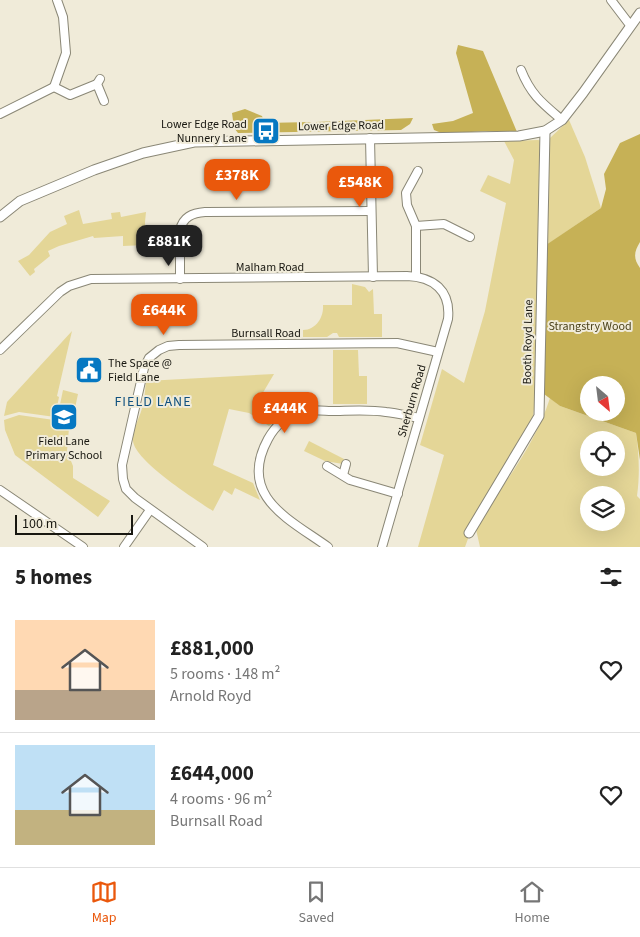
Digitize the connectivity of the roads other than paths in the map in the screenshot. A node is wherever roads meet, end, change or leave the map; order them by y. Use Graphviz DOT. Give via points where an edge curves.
graph roads {
  1 [pos="57,0"];
  2 [pos="611,0"];
  3 [pos="640,12"];
  4 [pos="630,25"];
  5 [pos="521,70"];
  6 [pos="54,86"];
  7 [pos="104,101"];
  8 [pos="0,114"];
  9 [pos="562,120"];
  10 [pos="545,131"];
  11 [pos="370,138"];
  12 [pos="418,171"];
  13 [pos="371,210"];
  14 [pos="0,217"];
  15 [pos="416,226"];
  16 [pos="470,237"];
  17 [pos="416,276"];
  18 [pos="373,277"];
  19 [pos="180,279"];
  20 [pos="0,350"];
  21 [pos="438,352"];
  22 [pos="420,418"];
  23 [pos="346,464"];
  24 [pos="327,466"];
  25 [pos="343,475"];
  26 [pos="0,490"];
  27 [pos="398,494"];
  28 [pos="150,510"];
  29 [pos="469,533"];
  30 [pos="83,547"];
  31 [pos="124,547"];
  32 [pos="203,547"];
  33 [pos="328,547"];
  34 [pos="382,547"];
  1 -- 6 [label="street" via="63,17 66,53"];
  2 -- 4 [label="street"];
  3 -- 4 [label="street, Lower Edge Road"];
  4 -- 9 [label="street, Lower Edge Road"];
  5 -- 9 [label="street" via="527,85"];
  6 -- 7 [label="street" via="70,95 99,82"];
  6 -- 8 [label="street"];
  9 -- 10 [label="street, Lower Edge Road"];
  10 -- 11 [label="street, Lower Edge Road" via="519,136"];
  10 -- 29 [label="street, Booth Royd Lane" via="539,416"];
  11 -- 13 [label="street"];
  11 -- 14 [label="street, Lower Edge Road" via="194,142 143,153 94,170 20,201"];
  12 -- 15 [label="street" via="406,193 406,206"];
  13 -- 18 [label="street"];
  13 -- 19 [label="street" via="205,212 191,215 182,223 180,230"];
  15 -- 16 [label="street" via="444,224"];
  15 -- 17 [label="street"];
  17 -- 18 [label="street, Malham Road"];
  17 -- 21 [label="street, Sherburn Road" via="436,284 447,302 448,319"];
  18 -- 19 [label="street, Malham Road"];
  19 -- 20 [label="street, Malham Road" via="91,279 74,284 60,292"];
  21 -- 22 [label="street, Sherburn Road"];
  21 -- 28 [label="street, Burnsall Road" via="397,343 214,344 168,346 159,350 149,358 144,368 122,465 126,489"];
  22 -- 27 [label="street, Sherburn Road"];
  22 -- 33 [label="street" via="384,411 305,411 285,419 273,431 264,446 260,463 265,496 277,511"];
  23 -- 25 [label="street"];
  24 -- 25 [label="street"];
  25 -- 27 [label="street"];
  26 -- 30 [label="street"];
  27 -- 34 [label="street, Sherburn Road"];
  28 -- 31 [label="street"];
  28 -- 32 [label="street, Burnsall Road"];
}
